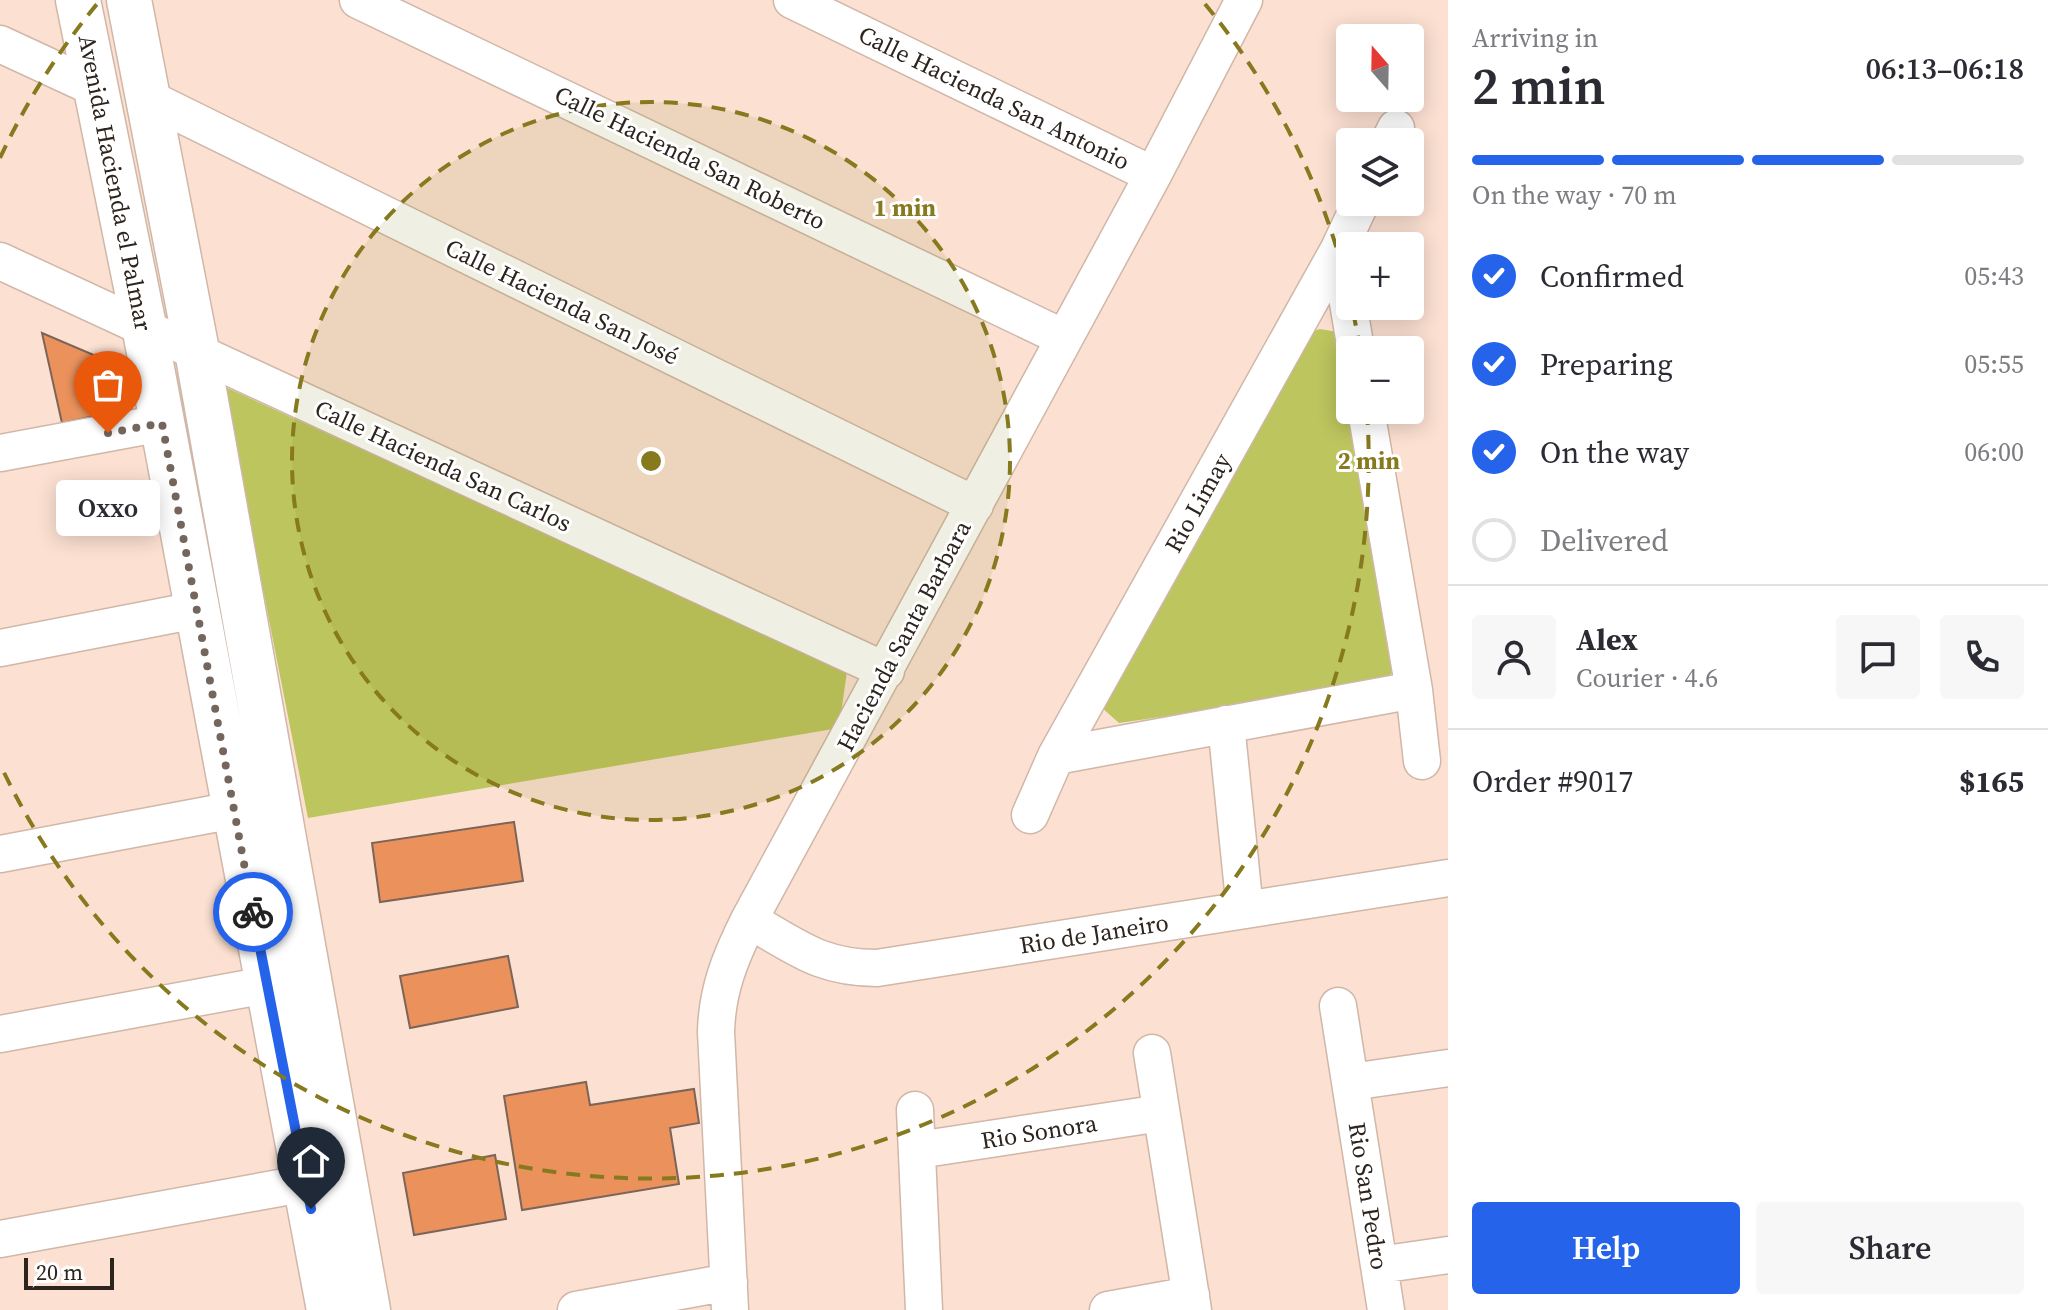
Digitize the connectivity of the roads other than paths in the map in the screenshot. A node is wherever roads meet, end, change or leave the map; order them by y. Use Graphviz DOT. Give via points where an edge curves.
graph roads {
  1 [pos="78,0"];
  2 [pos="129,0"];
  3 [pos="358,0"];
  4 [pos="792,0"];
  5 [pos="1244,0"];
  6 [pos="0,44"];
  7 [pos="95,88"];
  8 [pos="150,99"];
  9 [pos="1153,175"];
  10 [pos="1336,254"];
  11 [pos="0,261"];
  12 [pos="144,326"];
  13 [pos="1064,338"];
  14 [pos="197,351"];
  15 [pos="162,423"];
  16 [pos="1368,424"];
  17 [pos="0,453"];
  18 [pos="975,505"];
  19 [pos="196,610"];
  20 [pos="0,648"];
  21 [pos="886,671"];
  22 [pos="1414,690"];
  23 [pos="1226,724"];
  24 [pos="1056,756"];
  25 [pos="1422,761"];
  26 [pos="234,810"];
  27 [pos="1030,815"];
  28 [pos="0,854"];
  29 [pos="1448,878"];
  30 [pos="1245,910"];
  31 [pos="749,920"];
  32 [pos="266,985"];
  33 [pos="1338,1006"];
  34 [pos="0,1034"];
  35 [pos="1152,1053"];
  36 [pos="1448,1068"];
  37 [pos="1351,1082"];
  38 [pos="915,1110"];
  39 [pos="1161,1113"];
  40 [pos="918,1150"];
  41 [pos="307,1183"];
  42 [pos="0,1239"];
  43 [pos="1448,1255"];
  44 [pos="1379,1265"];
  45 [pos="730,1296"];
  46 [pos="1192,1303"];
  47 [pos="329,1310"];
  48 [pos="368,1310"];
  49 [pos="576,1310"];
  50 [pos="924,1310"];
  51 [pos="1108,1310"];
  52 [pos="1386,1310"];
  1 -- 7 [label="street, Avenida Hacienda el Palmar"];
  2 -- 8 [label="street, Avenida Hacienda el Palmar"];
  3 -- 13 [label="street, Calle Hacienda San Roberto"];
  4 -- 9 [label="street, Calle Hacienda San Antonio"];
  5 -- 9 [label="street, Hacienda Santa Barbara"];
  6 -- 7 [label="street"];
  7 -- 12 [label="street, Avenida Hacienda el Palmar"];
  8 -- 14 [label="street, Avenida Hacienda el Palmar"];
  8 -- 18 [label="street, Calle Hacienda San José"];
  9 -- 13 [label="street, Hacienda Santa Barbara"];
  10 -- 24 [label="street, Rio Limay"];
  11 -- 12 [label="street, Calle Hacienda San Carlos"];
  12 -- 14 [label="street, Calle Hacienda San Carlos"];
  12 -- 15 [label="street, Avenida Hacienda el Palmar"];
  13 -- 18 [label="street, Hacienda Santa Barbara"];
  14 -- 21 [label="street, Calle Hacienda San Carlos"];
  14 -- 48 [label="street, Avenida Hacienda el Palmar"];
  15 -- 17 [label="street"];
  15 -- 19 [label="street, Avenida Hacienda el Palmar"];
  16 -- 22 [label="street"];
  18 -- 21 [label="street, Hacienda Santa Barbara"];
  19 -- 20 [label="street"];
  19 -- 26 [label="street, Avenida Hacienda el Palmar"];
  21 -- 31 [label="street, Hacienda Santa Barbara"];
  22 -- 23 [label="street"];
  22 -- 25 [label="street"];
  23 -- 24 [label="street"];
  23 -- 30 [label="street"];
  24 -- 27 [label="street, Rio Limay"];
  26 -- 28 [label="street"];
  26 -- 32 [label="street, Avenida Hacienda el Palmar"];
  29 -- 30 [label="street, Rio de Janeiro"];
  30 -- 31 [label="street, Rio de Janeiro" via="877,968 823,962"];
  31 -- 45 [label="street, Hacienda Santa Barbara" via="723,975 716,1004"];
  32 -- 34 [label="street"];
  32 -- 41 [label="street, Avenida Hacienda el Palmar"];
  33 -- 37 [label="street, Rio San Pedro"];
  35 -- 39 [label="street"];
  36 -- 37 [label="street"];
  37 -- 44 [label="street, Rio San Pedro"];
  38 -- 40 [label="street"];
  39 -- 40 [label="street, Rio Sonora"];
  39 -- 46 [label="street"];
  40 -- 50 [label="street"];
  41 -- 42 [label="street"];
  41 -- 47 [label="street, Avenida Hacienda el Palmar"];
  43 -- 44 [label="street"];
  44 -- 52 [label="street, Rio San Pedro"];
  45 -- 49 [label="street"];
  46 -- 51 [label="street"];
}
